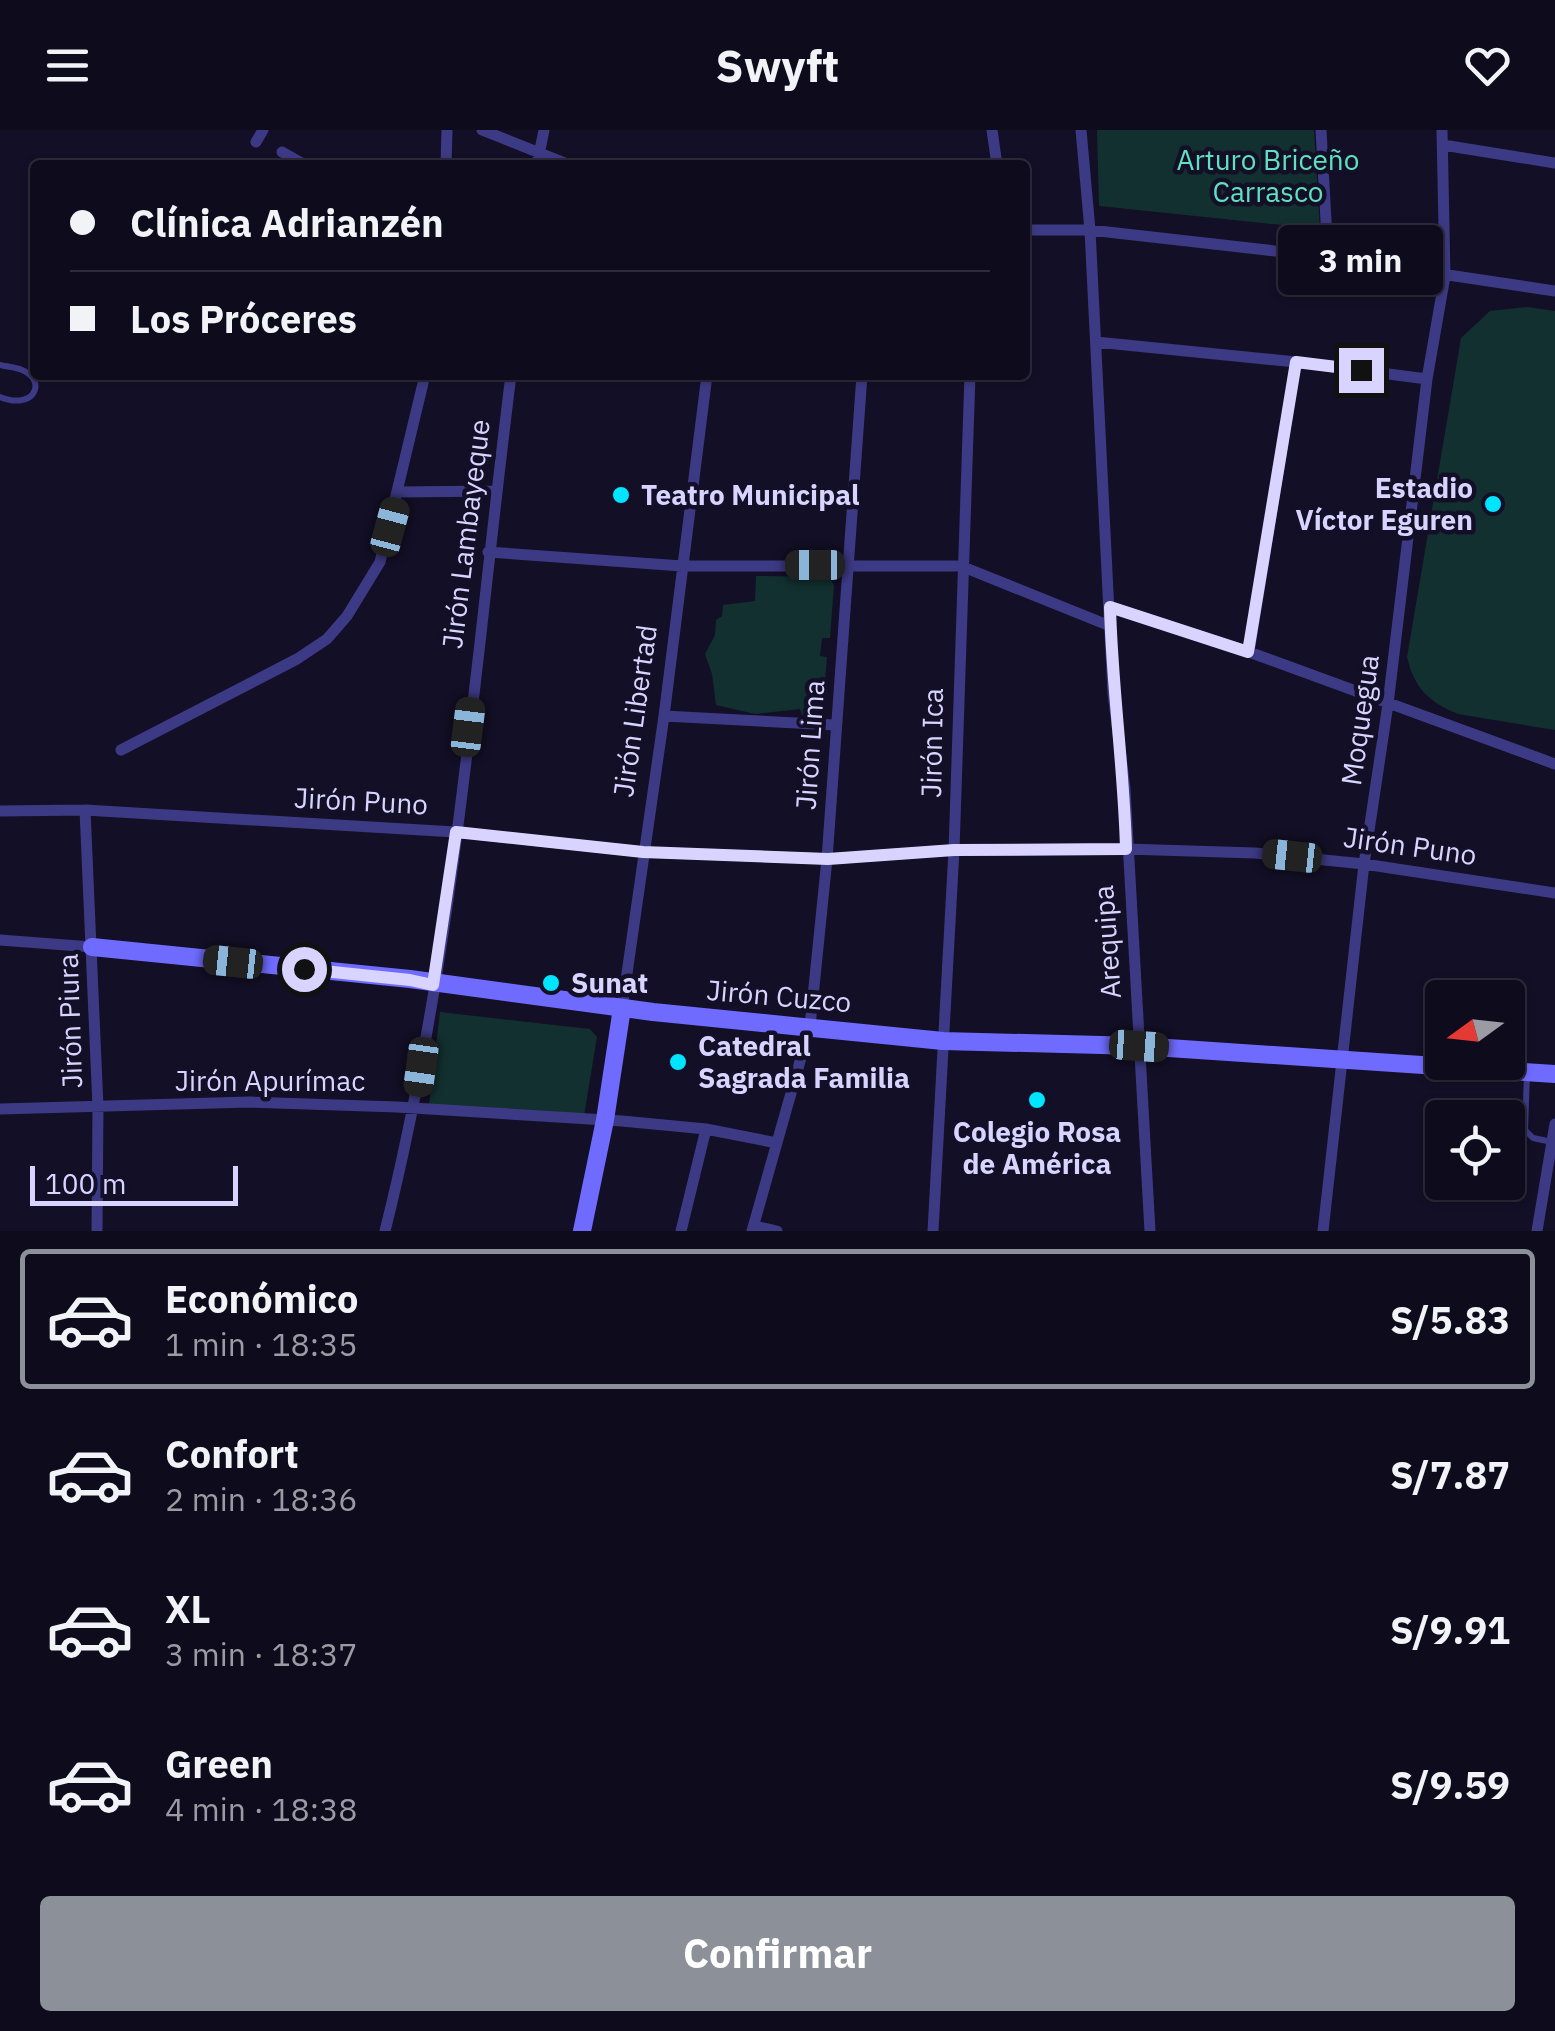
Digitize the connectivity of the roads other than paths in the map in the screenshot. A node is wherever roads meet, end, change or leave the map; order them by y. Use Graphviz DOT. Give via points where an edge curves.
graph roads {
  1 [pos="263,130"];
  2 [pos="447,130"];
  3 [pos="482,130"];
  4 [pos="544,130"];
  5 [pos="992,130"];
  6 [pos="1080,130"];
  7 [pos="1321,130"];
  8 [pos="1442,130"];
  9 [pos="256,142"];
  10 [pos="1443,145"];
  11 [pos="282,152"];
  12 [pos="538,159"];
  13 [pos="296,160"];
  14 [pos="446,160"];
  15 [pos="997,160"];
  16 [pos="1555,163"];
  17 [pos="1030,230"];
  18 [pos="1090,230"];
  19 [pos="1328,258"];
  20 [pos="1445,276"];
  21 [pos="1555,291"];
  22 [pos="1096,342"];
  23 [pos="1296,362"];
  24 [pos="0,365"];
  25 [pos="30,374"];
  26 [pos="1426,379"];
  27 [pos="33,380"];
  28 [pos="424,380"];
  29 [pos="510,380"];
  30 [pos="705,380"];
  31 [pos="862,380"];
  32 [pos="970,380"];
  33 [pos="0,397"];
  34 [pos="496,491"];
  35 [pos="399,492"];
  36 [pos="488,552"];
  37 [pos="849,565"];
  38 [pos="682,566"];
  39 [pos="962,566"];
  40 [pos="1110,607"];
  41 [pos="1110,626"];
  42 [pos="1248,652"];
  43 [pos="1388,704"];
  44 [pos="664,716"];
  45 [pos="835,725"];
  46 [pos="120,750"];
  47 [pos="1555,764"];
  48 [pos="85,810"];
  49 [pos="0,812"];
  50 [pos="456,832"];
  51 [pos="1126,849"];
  52 [pos="954,850"];
  53 [pos="643,852"];
  54 [pos="828,859"];
  55 [pos="1364,864"];
  56 [pos="1555,894"];
  57 [pos="0,940"];
  58 [pos="92,947"];
  59 [pos="433,985"];
  60 [pos="622,1008"];
  61 [pos="810,1026"];
  62 [pos="943,1041"];
  63 [pos="1139,1046"];
  64 [pos="1342,1059"];
  65 [pos="1527,1072"];
  66 [pos="1555,1074"];
  67 [pos="98,1107"];
  68 [pos="414,1109"];
  69 [pos="0,1110"];
  70 [pos="606,1120"];
  71 [pos="1555,1124"];
  72 [pos="706,1130"];
  73 [pos="1553,1142"];
  74 [pos="777,1143"];
  75 [pos="753,1228"];
  76 [pos="97,1231"];
  77 [pos="385,1231"];
  78 [pos="582,1231"];
  79 [pos="680,1231"];
  80 [pos="777,1231"];
  81 [pos="934,1231"];
  82 [pos="1150,1231"];
  83 [pos="1323,1231"];
  84 [pos="1537,1231"];
  1 -- 9 [label="street"];
  2 -- 14 [label="street"];
  3 -- 12 [label="street"];
  4 -- 12 [label="street"];
  5 -- 15 [label="street"];
  6 -- 18 [label="street, Arequipa"];
  7 -- 19 [label="street"];
  8 -- 10 [label="street, Moquegua"];
  10 -- 16 [label="street"];
  10 -- 20 [label="street, Moquegua"];
  11 -- 13 [label="street"];
  17 -- 18 [label="street"];
  18 -- 19 [label="street"];
  18 -- 22 [label="street, Arequipa"];
  19 -- 20 [label="street"];
  20 -- 21 [label="street"];
  20 -- 26 [label="street, Moquegua"];
  22 -- 23 [label="street"];
  22 -- 40 [label="street, Arequipa"];
  23 -- 26 [label="street"];
  23 -- 42 [label="street"];
  24 -- 25 [label="lane"];
  26 -- 43 [label="street, Moquegua"];
  27 -- 33 [label="lane" via="26,401"];
  28 -- 35 [label="street"];
  29 -- 34 [label="street, Jirón Lambayeque"];
  30 -- 38 [label="street, Jirón Libertad"];
  31 -- 37 [label="street, Jirón Lima"];
  32 -- 39 [label="street, Jirón Ica"];
  34 -- 35 [label="street"];
  34 -- 36 [label="street, Jirón Lambayeque"];
  35 -- 46 [label="street" via="380,562 327,638"];
  36 -- 38 [label="street"];
  36 -- 50 [label="street, Jirón Lambayeque"];
  37 -- 38 [label="street"];
  37 -- 39 [label="street"];
  37 -- 45 [label="street, Jirón Lima"];
  38 -- 44 [label="street, Jirón Libertad"];
  39 -- 41 [label="street"];
  39 -- 52 [label="street, Jirón Ica"];
  40 -- 41 [label="street, Arequipa"];
  40 -- 42 [label="street"];
  41 -- 51 [label="street, Arequipa"];
  42 -- 43 [label="street"];
  43 -- 47 [label="street"];
  43 -- 55 [label="street, Moquegua"];
  44 -- 45 [label="street"];
  44 -- 53 [label="street, Jirón Libertad"];
  45 -- 54 [label="street, Jirón Lima"];
  48 -- 49 [label="street, Jirón Puno"];
  48 -- 50 [label="street, Jirón Puno"];
  48 -- 58 [label="street, Jirón Piura"];
  50 -- 53 [label="street, Jirón Puno"];
  50 -- 59 [label="street, Jirón Lambayeque"];
  51 -- 52 [label="street, Jirón Puno"];
  51 -- 55 [label="street, Jirón Puno"];
  51 -- 63 [label="street, Arequipa"];
  52 -- 54 [label="street, Jirón Puno"];
  52 -- 62 [label="street, Jirón Ica"];
  53 -- 54 [label="street, Jirón Puno"];
  53 -- 60 [label="street, Jirón Libertad"];
  54 -- 61 [label="street, Jirón Lima"];
  55 -- 56 [label="street, Jirón Puno"];
  55 -- 64 [label="street, Moquegua"];
  57 -- 58 [label="street, Jirón Cuzco"];
  58 -- 59 [label="street, Jirón Cuzco"];
  58 -- 67 [label="street, Jirón Piura"];
  59 -- 60 [label="street, Jirón Cuzco"];
  59 -- 68 [label="street, Jirón Lambayeque"];
  60 -- 61 [label="street, Jirón Cuzco"];
  60 -- 70 [label="street, Jirón Libertad"];
  61 -- 62 [label="street, Jirón Cuzco"];
  61 -- 74 [label="street, Jirón Lima"];
  62 -- 63 [label="street, Jirón Cuzco"];
  62 -- 81 [label="street, Jirón Ica"];
  63 -- 64 [label="street, Jirón Cuzco"];
  63 -- 82 [label="street, Arequipa"];
  64 -- 65 [label="street, Jirón Cuzco"];
  64 -- 83 [label="street, Moquegua"];
  65 -- 66 [label="street, Jirón Cuzco"];
  65 -- 73 [label="lane" via="1525,1130"];
  67 -- 68 [label="street, Jirón Apurímac" via="250,1102"];
  67 -- 69 [label="street, Jirón Apurímac"];
  67 -- 76 [label="street, Jirón Piura"];
  68 -- 70 [label="street, Jirón Apurímac"];
  68 -- 77 [label="street, Jirón Lambayeque"];
  70 -- 72 [label="street, Jirón Apurímac"];
  70 -- 78 [label="street, Jirón Libertad"];
  71 -- 73 [label="street"];
  72 -- 74 [label="street, Jirón Apurímac"];
  72 -- 79 [label="street"];
  73 -- 84 [label="street"];
  74 -- 75 [label="street, Jirón Lima"];
  75 -- 80 [label="street"];
}
